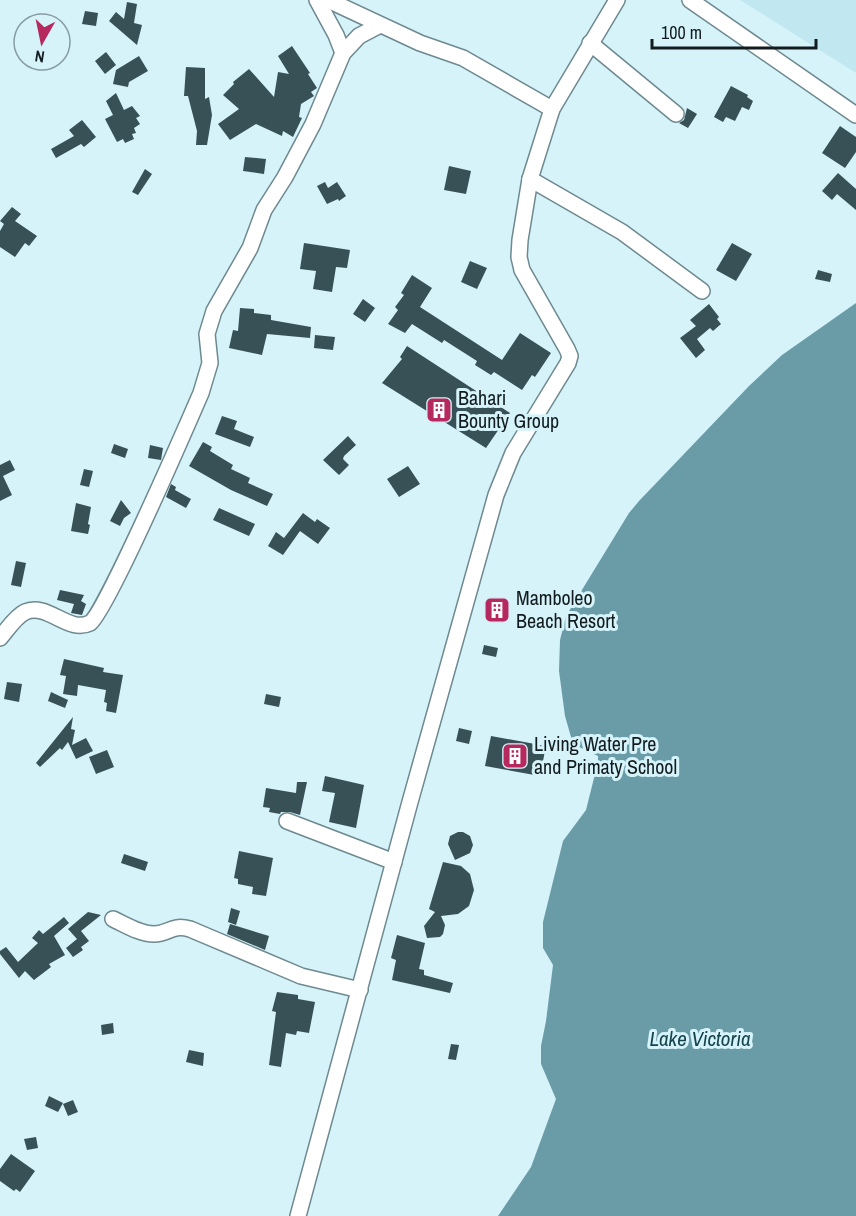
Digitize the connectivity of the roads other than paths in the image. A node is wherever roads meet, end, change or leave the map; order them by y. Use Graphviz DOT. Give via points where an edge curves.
graph roads {
  1 [pos="317,0"];
  2 [pos="328,0"];
  3 [pos="617,0"];
  4 [pos="690,0"];
  5 [pos="380,25"];
  6 [pos="590,43"];
  7 [pos="343,53"];
  8 [pos="552,109"];
  9 [pos="676,114"];
  10 [pos="856,115"];
  11 [pos="530,179"];
  12 [pos="702,291"];
  13 [pos="0,638"];
  14 [pos="287,821"];
  15 [pos="394,862"];
  16 [pos="114,919"];
  17 [pos="360,990"];
  18 [pos="298,1216"];
  1 -- 7 [label="street"];
  2 -- 5 [label="street"];
  3 -- 6 [label="street"];
  4 -- 10 [label="street"];
  5 -- 7 [label="street" via="359,36"];
  5 -- 8 [label="street" via="463,58"];
  6 -- 8 [label="street"];
  6 -- 9 [label="street"];
  7 -- 13 [label="street" via="313,124 264,210 250,248 214,311 207,334 208,374 201,393 94,620 79,625 51,613 26,612"];
  8 -- 11 [label="street"];
  11 -- 12 [label="street" via="622,232"];
  11 -- 15 [label="street" via="519,257 522,270 570,356 513,453 496,495"];
  14 -- 15 [label="street"];
  15 -- 17 [label="street"];
  16 -- 17 [label="street" via="155,935 173,927 190,929 301,976"];
  17 -- 18 [label="street"];
}
